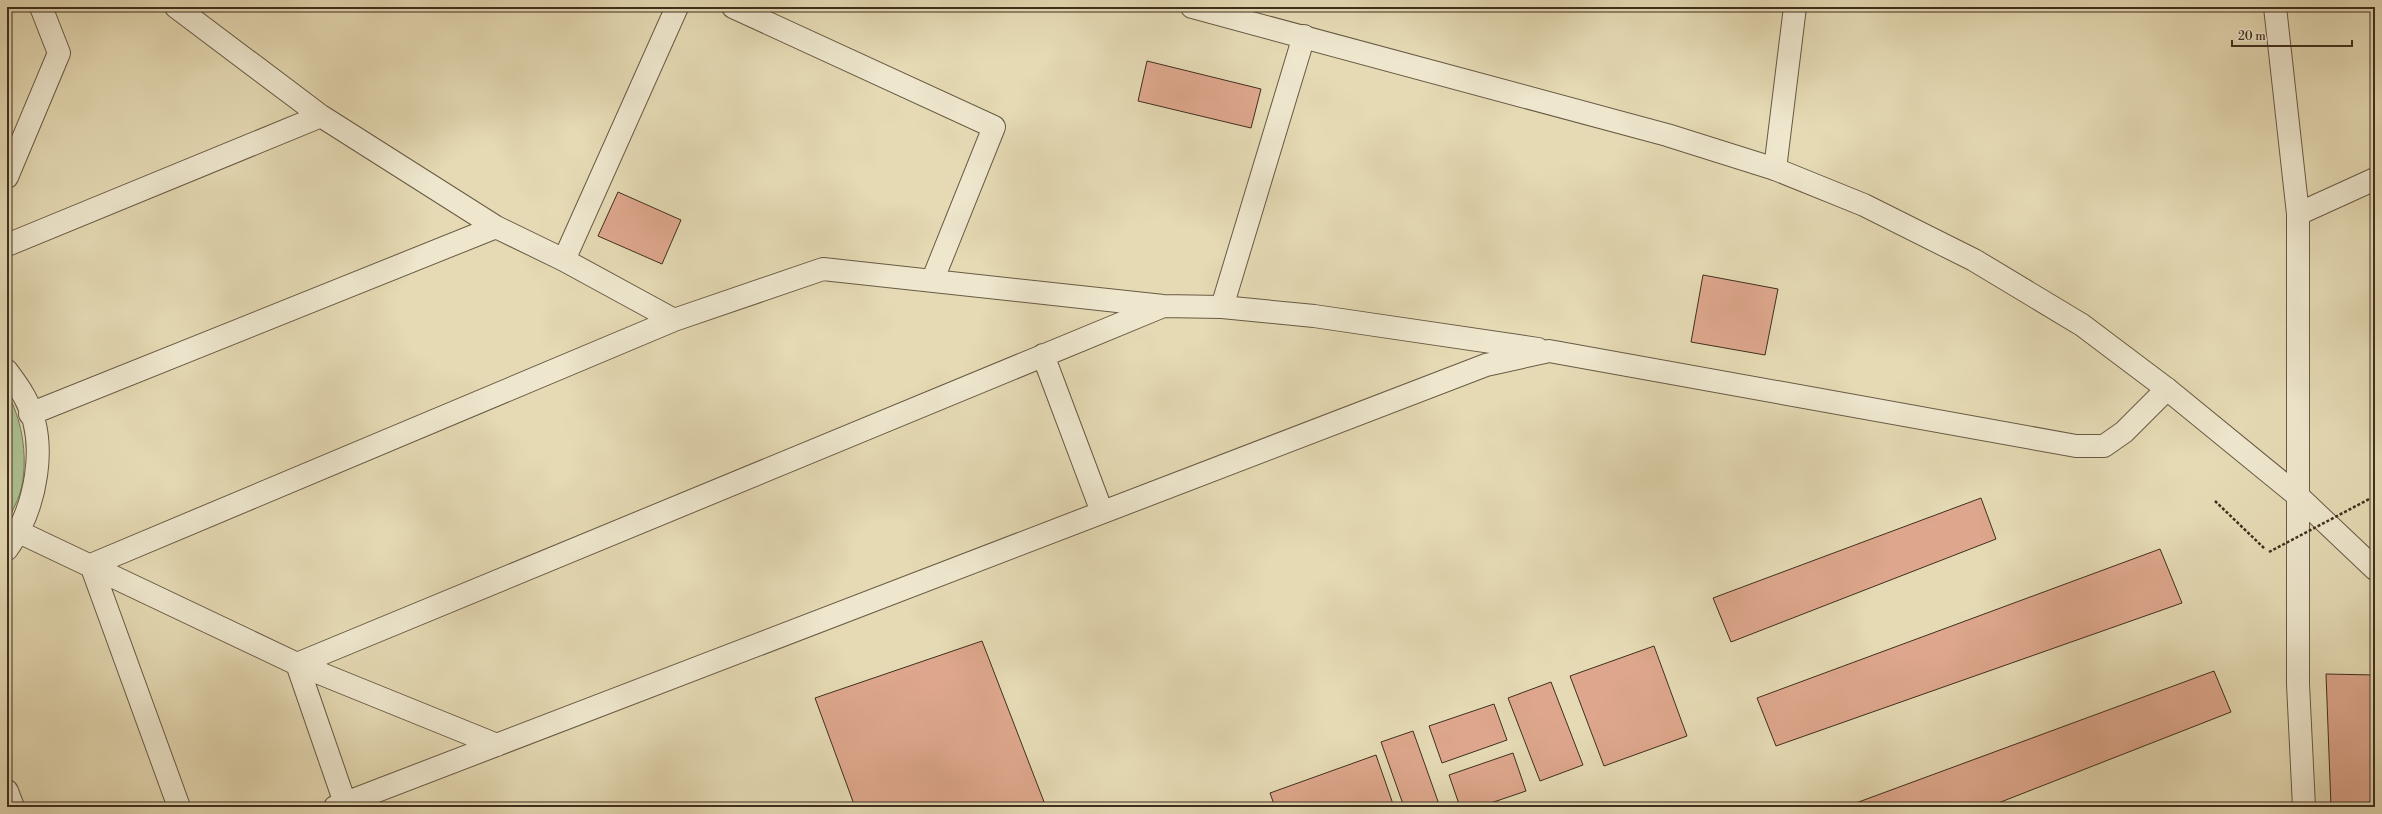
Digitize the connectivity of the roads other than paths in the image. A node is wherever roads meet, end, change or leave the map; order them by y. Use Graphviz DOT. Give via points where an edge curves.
graph roads {
  1 [pos="40,7"];
  2 [pos="176,7"];
  3 [pos="677,7"];
  4 [pos="733,7"];
  5 [pos="1795,7"];
  6 [pos="2275,7"];
  7 [pos="1201,8"];
  8 [pos="1304,36"];
  9 [pos="321,116"];
  10 [pos="1776,169"];
  11 [pos="7,177"];
  12 [pos="2375,179"];
  13 [pos="2298,214"];
  14 [pos="496,227"];
  15 [pos="7,245"];
  16 [pos="564,260"];
  17 [pos="933,280"];
  18 [pos="1163,306"];
  19 [pos="1222,307"];
  20 [pos="674,320"];
  21 [pos="1549,351"];
  22 [pos="1043,355"];
  23 [pos="7,371"];
  24 [pos="2167,389"];
  25 [pos="30,414"];
  26 [pos="2298,496"];
  27 [pos="1102,512"];
  28 [pos="13,541"];
  29 [pos="91,565"];
  30 [pos="2375,569"];
  31 [pos="297,664"];
  32 [pos="497,745"];
  33 [pos="7,791"];
  34 [pos="340,805"];
  35 [pos="13,807"];
  36 [pos="178,807"];
  37 [pos="2304,807"];
  1 -- 11 [label="street" via="59,54"];
  2 -- 9 [label="street"];
  3 -- 16 [label="street"];
  4 -- 17 [label="street" via="994,127"];
  5 -- 10 [label="street"];
  6 -- 13 [label="street"];
  7 -- 8 [label="street"];
  8 -- 10 [label="street" via="1564,106"];
  8 -- 19 [label="street"];
  9 -- 14 [label="street"];
  9 -- 15 [label="street"];
  10 -- 24 [label="street" via="1864,205 1974,260 2082,325"];
  12 -- 13 [label="street"];
  13 -- 26 [label="street"];
  14 -- 16 [label="street"];
  14 -- 25 [label="street"];
  16 -- 20 [label="street"];
  17 -- 18 [label="street"];
  17 -- 20 [label="street" via="823,269"];
  18 -- 19 [label="street"];
  18 -- 22 [label="street"];
  19 -- 21 [label="street" via="1322,317"];
  20 -- 29 [label="street"];
  21 -- 24 [label="street" via="2076,446 2104,446 2124,432"];
  21 -- 27 [label="street" via="1486,365"];
  22 -- 27 [label="street"];
  22 -- 31 [label="street"];
  23 -- 25 [label="street" via="24,397"];
  24 -- 26 [label="street"];
  25 -- 28 [label="street" via="35,431 37,470 30,507"];
  26 -- 30 [label="street"];
  26 -- 37 [label="street" via="2298,684"];
  27 -- 32 [label="street"];
  28 -- 29 [label="street"];
  29 -- 31 [label="street"];
  29 -- 36 [label="street"];
  31 -- 32 [label="street"];
  31 -- 34 [label="street"];
  32 -- 34 [label="street"];
  33 -- 35 [label="street"];
}
